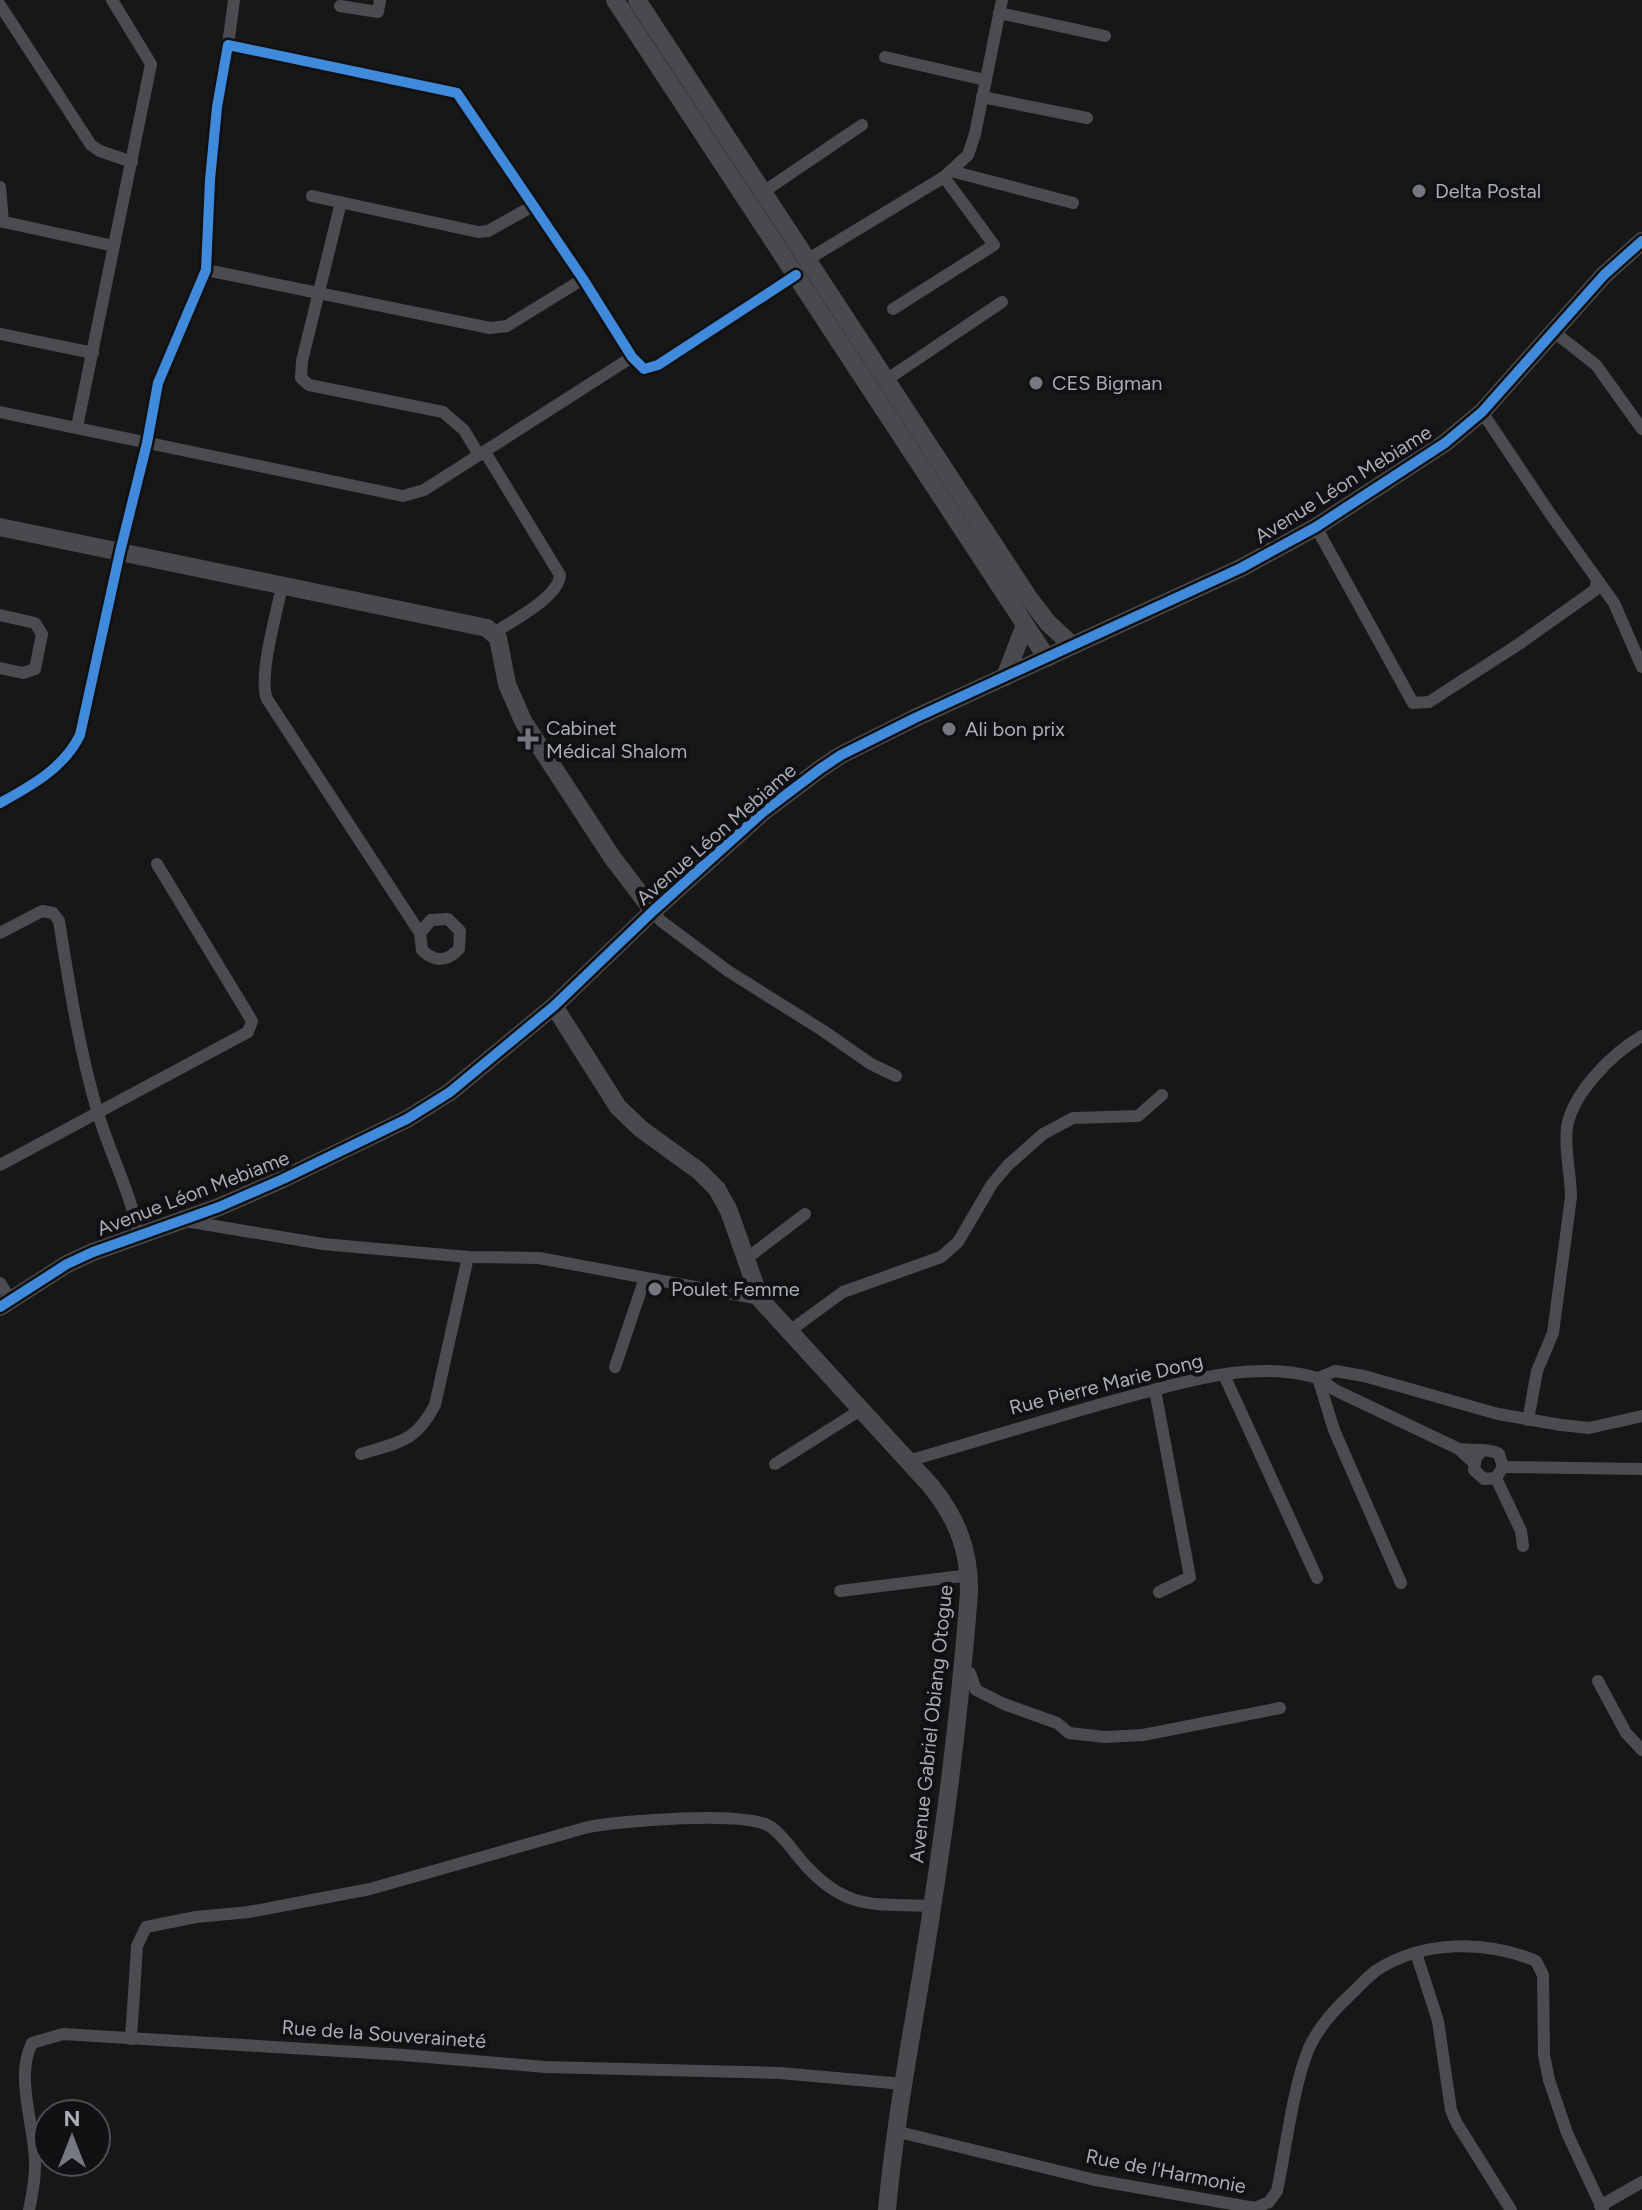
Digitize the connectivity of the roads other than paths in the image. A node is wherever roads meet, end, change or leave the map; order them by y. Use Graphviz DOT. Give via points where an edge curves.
graph roads {
  1 [pos="112,0"];
  2 [pos="234,0"];
  3 [pos="380,0"];
  4 [pos="615,0"];
  5 [pos="637,0"];
  6 [pos="0,5"];
  7 [pos="340,6"];
  8 [pos="1000,7"];
  9 [pos="1105,36"];
  10 [pos="228,45"];
  11 [pos="885,57"];
  12 [pos="985,80"];
  13 [pos="982,97"];
  14 [pos="1087,118"];
  15 [pos="862,125"];
  16 [pos="132,162"];
  17 [pos="947,174"];
  18 [pos="0,187"];
  19 [pos="763,192"];
  20 [pos="312,196"];
  21 [pos="341,202"];
  22 [pos="1073,203"];
  23 [pos="533,206"];
  24 [pos="1,222"];
  25 [pos="1642,241"];
  26 [pos="114,246"];
  27 [pos="801,267"];
  28 [pos="206,270"];
  29 [pos="583,279"];
  30 [pos="319,293"];
  31 [pos="1002,302"];
  32 [pos="893,309"];
  33 [pos="1554,332"];
  34 [pos="0,334"];
  35 [pos="93,353"];
  36 [pos="632,357"];
  37 [pos="886,380"];
  38 [pos="0,412"];
  39 [pos="1482,412"];
  40 [pos="77,427"];
  41 [pos="1642,429"];
  42 [pos="147,443"];
  43 [pos="482,454"];
  44 [pos="0,527"];
  45 [pos="1316,527"];
  46 [pos="120,552"];
  47 [pos="1597,581"];
  48 [pos="282,586"];
  49 [pos="0,615"];
  50 [pos="1025,625"];
  51 [pos="494,633"];
  52 [pos="1072,645"];
  53 [pos="1047,658"];
  54 [pos="1642,667"];
  55 [pos="0,668"];
  56 [pos="1005,677"];
  57 [pos="0,803"];
  58 [pos="157,864"];
  59 [pos="653,911"];
  60 [pos="0,933"];
  61 [pos="420,933"];
  62 [pos="554,1006"];
  63 [pos="1642,1036"];
  64 [pos="896,1076"];
  65 [pos="1162,1095"];
  66 [pos="97,1111"];
  67 [pos="0,1165"];
  68 [pos="805,1214"];
  69 [pos="182,1220"];
  70 [pos="138,1233"];
  71 [pos="468,1257"];
  72 [pos="746,1259"];
  73 [pos="645,1278"];
  74 [pos="0,1283"];
  75 [pos="760,1299"];
  76 [pos="5,1304"];
  77 [pos="788,1332"];
  78 [pos="615,1367"];
  79 [pos="1224,1375"];
  80 [pos="1318,1378"];
  81 [pos="1155,1390"];
  82 [pos="862,1409"];
  83 [pos="1642,1416"];
  84 [pos="1528,1420"];
  85 [pos="361,1454"];
  86 [pos="1477,1457"];
  87 [pos="908,1461"];
  88 [pos="775,1464"];
  89 [pos="1642,1469"];
  90 [pos="1500,1472"];
  91 [pos="1523,1546"];
  92 [pos="970,1575"];
  93 [pos="1317,1578"];
  94 [pos="1401,1583"];
  95 [pos="840,1591"];
  96 [pos="1159,1592"];
  97 [pos="963,1672"];
  98 [pos="1598,1681"];
  99 [pos="1280,1708"];
  100 [pos="1642,1750"];
  101 [pos="932,1906"];
  102 [pos="1416,1953"];
  103 [pos="131,2039"];
  104 [pos="903,2084"];
  105 [pos="895,2131"];
  106 [pos="1642,2182"];
  107 [pos="1601,2208"];
  108 [pos="29,2210"];
  109 [pos="887,2210"];
  110 [pos="1511,2210"];
  1 -- 16 [label="street" via="151,64"];
  2 -- 10 [label="street"];
  3 -- 7 [label="street" via="378,12"];
  4 -- 27 [label="street"];
  5 -- 19 [label="street"];
  6 -- 16 [label="street" via="91,145"];
  8 -- 9 [label="street"];
  8 -- 12 [label="street"];
  10 -- 23 [label="street" via="457,93"];
  10 -- 28 [label="street" via="213,151"];
  11 -- 12 [label="street"];
  12 -- 13 [label="street"];
  13 -- 14 [label="street"];
  13 -- 17 [label="street" via="972,148"];
  15 -- 19 [label="street"];
  16 -- 26 [label="street"];
  17 -- 22 [label="street"];
  17 -- 27 [label="street"];
  17 -- 32 [label="street" via="994,245"];
  18 -- 24 [label="street"];
  19 -- 27 [label="street"];
  20 -- 21 [label="street"];
  21 -- 23 [label="street" via="478,232"];
  21 -- 30 [label="street"];
  23 -- 29 [label="street"];
  24 -- 26 [label="street"];
  25 -- 33 [label="street, Avenue Léon Mebiame"];
  26 -- 35 [label="street"];
  27 -- 36 [label="street" via="658,365 644,369"];
  27 -- 37 [label="street"];
  27 -- 50 [label="street"];
  28 -- 30 [label="street"];
  28 -- 42 [label="street" via="162,369"];
  29 -- 30 [label="street" via="497,328"];
  29 -- 36 [label="street"];
  30 -- 43 [label="street" via="302,361 303,383 443,412"];
  31 -- 37 [label="street"];
  33 -- 39 [label="street, Avenue Léon Mebiame"];
  33 -- 41 [label="street" via="1596,365"];
  34 -- 35 [label="street"];
  35 -- 40 [label="street"];
  36 -- 43 [label="street"];
  37 -- 52 [label="street" via="1029,598"];
  38 -- 40 [label="street"];
  39 -- 45 [label="street, Avenue Léon Mebiame" via="1445,443"];
  39 -- 47 [label="street"];
  40 -- 42 [label="street"];
  42 -- 43 [label="street" via="403,496 424,490"];
  42 -- 46 [label="street"];
  43 -- 51 [label="street" via="560,575 552,593"];
  44 -- 46 [label="street"];
  45 -- 47 [label="street" via="1417,704 1429,702 1519,644 1595,590"];
  45 -- 52 [label="street, Avenue Léon Mebiame" via="1241,568"];
  46 -- 48 [label="street"];
  46 -- 57 [label="street" via="75,747 40,779"];
  47 -- 54 [label="street" via="1614,603"];
  48 -- 51 [label="street"];
  48 -- 61 [label="street" via="264,691"];
  49 -- 55 [label="street" via="35,623 42,634 35,669 23,673"];
  50 -- 53 [label="street"];
  50 -- 56 [label="street"];
  51 -- 59 [label="street" via="523,721"];
  52 -- 53 [label="street, Avenue Léon Mebiame"];
  53 -- 56 [label="street, Avenue Léon Mebiame"];
  56 -- 59 [label="street, Avenue Léon Mebiame" via="841,755 763,812"];
  58 -- 66 [label="street" via="252,1027"];
  59 -- 62 [label="street, Avenue Léon Mebiame"];
  59 -- 64 [label="street" via="728,971"];
  60 -- 66 [label="street" via="42,911 57,917"];
  62 -- 69 [label="street, Avenue Léon Mebiame" via="477,1072 407,1119"];
  62 -- 72 [label="street, Avenue Gabriel Obiang Otogue" via="618,1107 717,1189"];
  63 -- 84 [label="street" via="1598,1072 1567,1125 1571,1197 1553,1333 1537,1371"];
  65 -- 77 [label="street" via="1138,1116 1073,1118 1043,1134 992,1184 958,1242 941,1257 843,1292"];
  66 -- 67 [label="street"];
  66 -- 70 [label="street"];
  68 -- 72 [label="street"];
  69 -- 70 [label="street, Avenue Léon Mebiame"];
  69 -- 71 [label="street" via="323,1244"];
  70 -- 76 [label="street, Avenue Léon Mebiame" via="67,1264"];
  71 -- 73 [label="street" via="539,1258"];
  71 -- 85 [label="street" via="435,1405 426,1422 411,1438"];
  72 -- 75 [label="street, Avenue Gabriel Obiang Otogue"];
  73 -- 75 [label="street"];
  73 -- 78 [label="street"];
  74 -- 76 [label="street"];
  75 -- 77 [label="street, Avenue Gabriel Obiang Otogue"];
  77 -- 82 [label="street, Avenue Gabriel Obiang Otogue"];
  79 -- 80 [label="street, Rue Pierre Marie Dong" via="1287,1372"];
  79 -- 81 [label="street, Rue Pierre Marie Dong"];
  79 -- 93 [label="street"];
  80 -- 84 [label="street" via="1335,1371 1364,1376"];
  80 -- 86 [label="street"];
  80 -- 94 [label="street" via="1334,1430"];
  81 -- 87 [label="street, Rue Pierre Marie Dong"];
  81 -- 96 [label="street" via="1190,1577"];
  82 -- 87 [label="street, Avenue Gabriel Obiang Otogue"];
  82 -- 88 [label="street"];
  83 -- 84 [label="street" via="1589,1428"];
  86 -- 90 [label="street" via="1494,1451 1503,1460"];
  86 -- 90 [label="street" via="1474,1470 1484,1479"];
  87 -- 92 [label="street, Avenue Gabriel Obiang Otogue" via="957,1525"];
  89 -- 90 [label="street"];
  90 -- 91 [label="street"];
  92 -- 95 [label="street"];
  92 -- 97 [label="street, Avenue Gabriel Obiang Otogue"];
  97 -- 99 [label="street" via="970,1673 976,1690 1057,1723 1069,1733 1143,1735"];
  97 -- 101 [label="street, Avenue Gabriel Obiang Otogue"];
  98 -- 100 [label="street" via="1626,1733"];
  101 -- 103 [label="street" via="844,1898 770,1826 745,1820 622,1821 370,1889 146,1927 137,1946"];
  101 -- 104 [label="street, Avenue Gabriel Obiang Otogue"];
  102 -- 105 [label="street, Rue de l'Harmonie" via="1374,1972 1316,2036 1302,2067 1277,2191 1255,2208 1095,2180"];
  102 -- 107 [label="street, Rue de l'Harmonie" via="1482,1947 1536,1961 1543,1975 1549,2080"];
  102 -- 110 [label="street" via="1438,2021 1451,2110"];
  103 -- 104 [label="street, Rue de la Souveraineté"];
  103 -- 108 [label="street, Rue de la Souveraineté" via="63,2034 32,2043 26,2074 35,2167"];
  104 -- 105 [label="street, Avenue Gabriel Obiang Otogue"];
  105 -- 109 [label="street, Avenue Gabriel Obiang Otogue"];
  106 -- 107 [label="street"];
}
